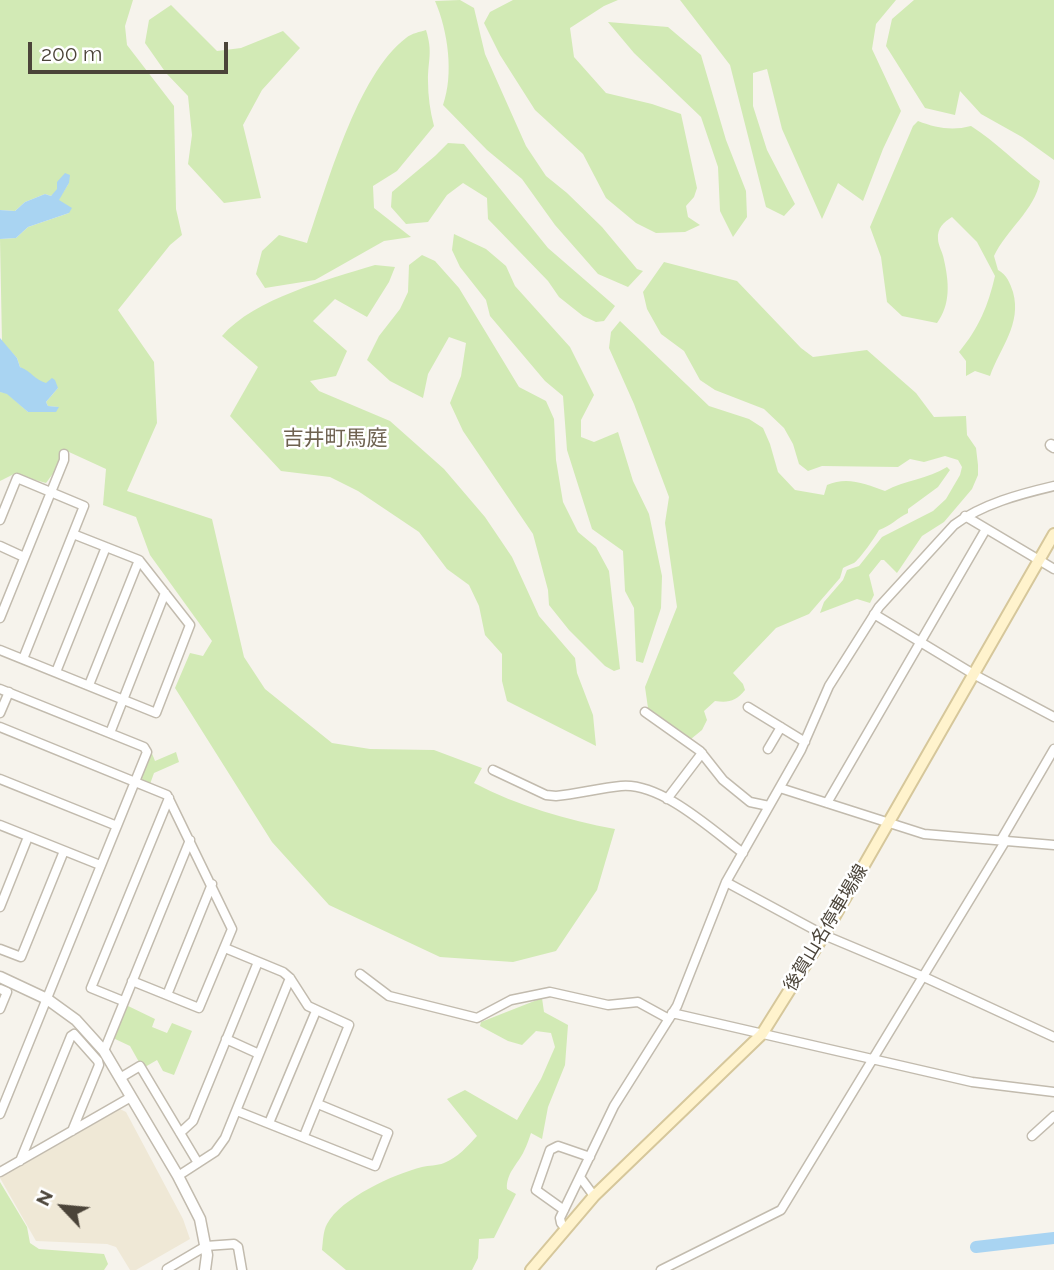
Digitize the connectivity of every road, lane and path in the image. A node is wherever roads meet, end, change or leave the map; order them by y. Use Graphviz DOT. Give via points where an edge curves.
graph roads {
  1 [pos="64,454"];
  2 [pos="1054,486"];
  3 [pos="50,492"];
  4 [pos="965,516"];
  5 [pos="0,520"];
  6 [pos="986,528"];
  7 [pos="73,534"];
  8 [pos="1054,534"];
  9 [pos="0,546"];
  10 [pos="106,547"];
  11 [pos="24,557"];
  12 [pos="139,560"];
  13 [pos="1040,560"];
  14 [pos="1054,569"];
  15 [pos="165,593"];
  16 [pos="874,614"];
  17 [pos="0,618"];
  18 [pos="920,642"];
  19 [pos="0,650"];
  20 [pos="23,659"];
  21 [pos="56,672"];
  22 [pos="975,675"];
  23 [pos="89,685"];
  24 [pos="4,690"];
  25 [pos="123,699"];
  26 [pos="748,707"];
  27 [pos="645,712"];
  28 [pos="0,713"];
  29 [pos="1054,717"];
  30 [pos="0,727"];
  31 [pos="781,727"];
  32 [pos="110,733"];
  33 [pos="805,742"];
  34 [pos="768,749"];
  35 [pos="1054,749"];
  36 [pos="702,753"];
  37 [pos="493,770"];
  38 [pos="0,779"];
  39 [pos="135,781"];
  40 [pos="780,788"];
  41 [pos="169,798"];
  42 [pos="667,799"];
  43 [pos="827,803"];
  44 [pos="769,806"];
  45 [pos="887,824"];
  46 [pos="0,825"];
  47 [pos="117,826"];
  48 [pos="28,837"];
  49 [pos="190,840"];
  50 [pos="1003,840"];
  51 [pos="1054,845"];
  52 [pos="64,851"];
  53 [pos="743,853"];
  54 [pos="100,865"];
  55 [pos="726,882"];
  56 [pos="212,884"];
  57 [pos="0,907"];
  58 [pos="824,935"];
  59 [pos="0,948"];
  60 [pos="225,948"];
  61 [pos="258,962"];
  62 [pos="360,974"];
  63 [pos="0,977"];
  64 [pos="924,977"];
  65 [pos="290,978"];
  66 [pos="132,981"];
  67 [pos="0,989"];
  68 [pos="167,995"];
  69 [pos="47,999"];
  70 [pos="123,1001"];
  71 [pos="0,1009"];
  72 [pos="316,1011"];
  73 [pos="671,1016"];
  74 [pos="762,1034"];
  75 [pos="1054,1037"];
  76 [pos="226,1039"];
  77 [pos="104,1051"];
  78 [pos="259,1054"];
  79 [pos="873,1060"];
  80 [pos="120,1078"];
  81 [pos="1054,1093"];
  82 [pos="131,1097"];
  83 [pos="318,1104"];
  84 [pos="237,1111"];
  85 [pos="0,1114"];
  86 [pos="1054,1116"];
  87 [pos="270,1123"];
  88 [pos="72,1131"];
  89 [pos="180,1133"];
  90 [pos="304,1136"];
  91 [pos="1032,1136"];
  92 [pos="590,1157"];
  93 [pos="20,1161"];
  94 [pos="198,1163"];
  95 [pos="0,1172"];
  96 [pos="178,1176"];
  97 [pos="580,1177"];
  98 [pos="594,1196"];
  99 [pos="564,1210"];
  100 [pos="565,1228"];
  101 [pos="206,1247"];
  102 [pos="185,1259"];
  103 [pos="167,1269"];
  104 [pos="183,1270"];
  105 [pos="205,1270"];
  106 [pos="242,1270"];
  107 [pos="531,1270"];
  108 [pos="661,1270"];
  1 -- 3 [label="street"];
  2 -- 4 [label="street" via="1016,495"];
  3 -- 5 [label="street" via="17,478"];
  3 -- 7 [label="street" via="84,506"];
  3 -- 11 [label="street"];
  4 -- 6 [label="street"];
  4 -- 16 [label="street"];
  6 -- 13 [label="street"];
  6 -- 18 [label="street"];
  7 -- 10 [label="street"];
  7 -- 20 [label="street"];
  8 -- 13 [label="main road, 後賀山名停車場線"];
  9 -- 11 [label="street"];
  10 -- 12 [label="street"];
  10 -- 21 [label="street"];
  11 -- 17 [label="street"];
  12 -- 15 [label="street"];
  12 -- 23 [label="street"];
  13 -- 14 [label="street"];
  13 -- 22 [label="main road, 後賀山名停車場線"];
  15 -- 25 [label="street"];
  15 -- 25 [label="street" via="190,629 156,713"];
  16 -- 18 [label="street"];
  16 -- 33 [label="street" via="824,694"];
  18 -- 22 [label="street"];
  18 -- 43 [label="street"];
  19 -- 20 [label="street"];
  20 -- 21 [label="street"];
  21 -- 23 [label="street"];
  22 -- 29 [label="street"];
  22 -- 45 [label="main road, 後賀山名停車場線"];
  23 -- 25 [label="street"];
  24 -- 28 [label="street"];
  24 -- 32 [label="street"];
  25 -- 32 [label="street"];
  26 -- 31 [label="street"];
  27 -- 36 [label="street"];
  30 -- 39 [label="street"];
  31 -- 33 [label="street"];
  31 -- 34 [label="street"];
  32 -- 39 [label="street" via="147,752"];
  33 -- 40 [label="street"];
  35 -- 50 [label="street"];
  36 -- 42 [label="street"];
  36 -- 44 [label="street" via="723,780 750,802"];
  37 -- 42 [label="street" via="546,795 634,786"];
  38 -- 47 [label="street"];
  39 -- 41 [label="street"];
  39 -- 47 [label="street"];
  40 -- 43 [label="street"];
  40 -- 44 [label="street"];
  41 -- 49 [label="street"];
  41 -- 70 [label="street" via="91,988"];
  42 -- 53 [label="street"];
  43 -- 45 [label="street"];
  44 -- 53 [label="street"];
  45 -- 50 [label="street" via="924,834"];
  45 -- 58 [label="main road, 後賀山名停車場線"];
  46 -- 48 [label="street"];
  47 -- 54 [label="street"];
  48 -- 52 [label="street"];
  48 -- 57 [label="street"];
  49 -- 56 [label="street"];
  49 -- 66 [label="street"];
  50 -- 51 [label="street"];
  50 -- 64 [label="street"];
  52 -- 54 [label="street"];
  52 -- 59 [label="street" via="21,957"];
  53 -- 55 [label="street"];
  54 -- 69 [label="street"];
  55 -- 58 [label="street"];
  55 -- 73 [label="street"];
  56 -- 60 [label="street" via="232,926"];
  56 -- 68 [label="street"];
  58 -- 64 [label="street"];
  58 -- 74 [label="main road, 後賀山名停車場線"];
  60 -- 61 [label="street"];
  60 -- 68 [label="street" via="199,1008"];
  61 -- 65 [label="street"];
  61 -- 76 [label="street"];
  62 -- 73 [label="street" via="389,996 477,1018 511,1000 551,992 608,1006 638,1002"];
  63 -- 69 [label="street"];
  64 -- 75 [label="street"];
  64 -- 79 [label="street"];
  65 -- 72 [label="street"];
  65 -- 78 [label="street"];
  66 -- 68 [label="street"];
  66 -- 70 [label="street"];
  67 -- 71 [label="street" via="7,992"];
  69 -- 77 [label="street" via="76,1020"];
  69 -- 85 [label="street"];
  70 -- 77 [label="street"];
  72 -- 83 [label="street" via="349,1025"];
  72 -- 87 [label="street"];
  73 -- 74 [label="street"];
  73 -- 92 [label="street" via="614,1106"];
  74 -- 79 [label="street"];
  74 -- 98 [label="main road, 後賀山名停車場線"];
  76 -- 78 [label="street"];
  76 -- 89 [label="street" via="193,1121"];
  77 -- 80 [label="street"];
  78 -- 84 [label="street"];
  79 -- 81 [label="street" via="972,1082"];
  79 -- 108 [label="street" via="781,1210"];
  80 -- 82 [label="street"];
  80 -- 89 [label="street" via="140,1066"];
  82 -- 88 [label="street"];
  82 -- 96 [label="street"];
  83 -- 90 [label="street"];
  83 -- 90 [label="street" via="388,1133 375,1166"];
  84 -- 87 [label="street"];
  84 -- 94 [label="street" via="222,1144"];
  86 -- 91 [label="street"];
  87 -- 90 [label="street"];
  88 -- 93 [label="street"];
  88 -- 93 [label="street" via="99,1065 75,1034"];
  89 -- 94 [label="street"];
  92 -- 97 [label="street"];
  92 -- 99 [label="street" via="558,1146 550,1150 536,1190"];
  93 -- 95 [label="street"];
  94 -- 96 [label="street"];
  96 -- 101 [label="street" via="200,1219"];
  97 -- 98 [label="street"];
  97 -- 99 [label="street"];
  98 -- 100 [label="main road, 後賀山名停車場線"];
  99 -- 100 [label="street" via="561,1223"];
  100 -- 107 [label="main road, 後賀山名停車場線"];
  101 -- 102 [label="street"];
  101 -- 105 [label="street"];
  101 -- 106 [label="street" via="234,1244"];
  102 -- 103 [label="street"];
  102 -- 104 [label="street"];
}
